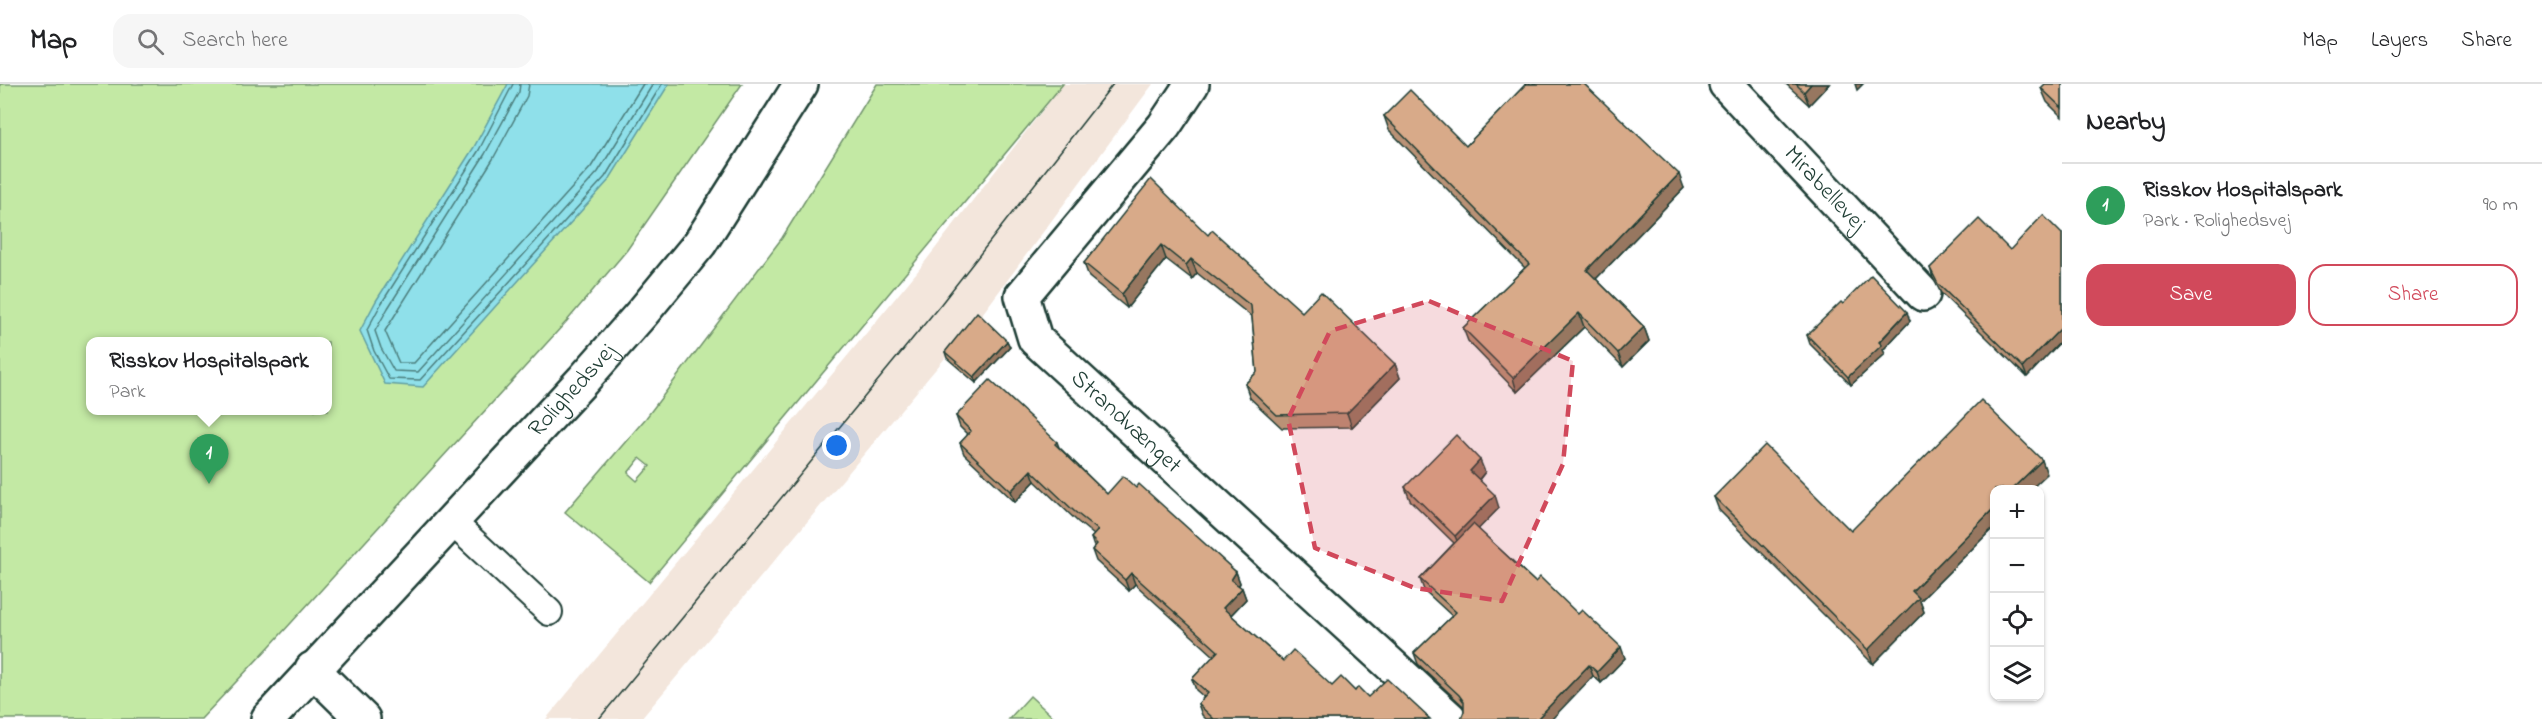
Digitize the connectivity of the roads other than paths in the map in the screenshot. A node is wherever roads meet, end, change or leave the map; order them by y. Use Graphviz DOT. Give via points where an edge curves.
graph roads {
  1 [pos="801,84"];
  2 [pos="1192,84"];
  3 [pos="1726,84"];
  4 [pos="1923,294"];
  5 [pos="451,521"];
  6 [pos="549,612"];
  7 [pos="312,669"];
  8 [pos="268,719"];
  9 [pos="363,719"];
  10 [pos="1450,719"];
  1 -- 5 [label="street, Rolighedsvej" via="700,243 583,380"];
  2 -- 10 [label="street, Strandvænget" via="1164,126 1022,296 1035,339"];
  3 -- 4 [label="street, Mirabellevej"];
  5 -- 6 [label="lane"];
  5 -- 7 [label="street, Rolighedsvej"];
  7 -- 8 [label="street, Rolighedsvej"];
  7 -- 9 [label="street"];
}
